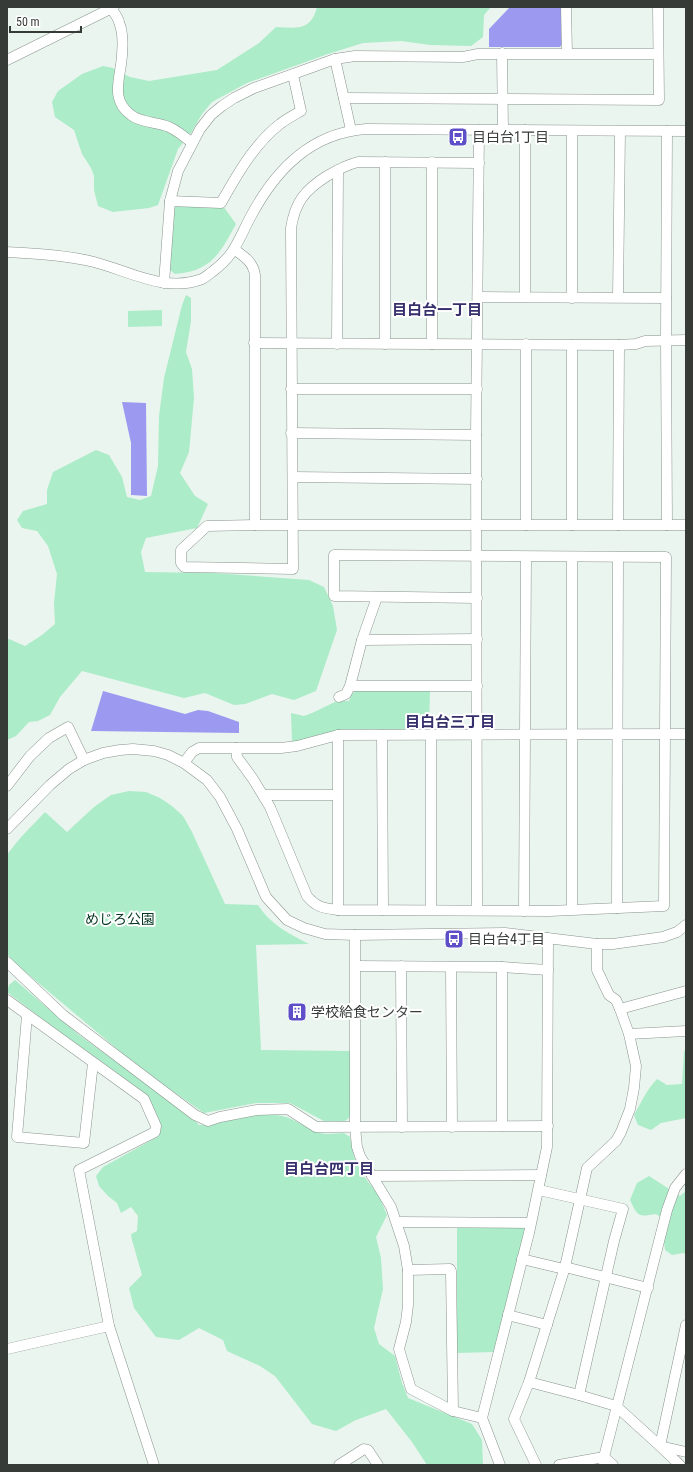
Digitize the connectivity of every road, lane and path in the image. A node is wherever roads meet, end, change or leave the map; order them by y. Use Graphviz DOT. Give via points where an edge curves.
graph roads {
  1 [pos="566,7"];
  2 [pos="658,7"];
  3 [pos="113,8"];
  4 [pos="502,53"];
  5 [pos="567,53"];
  6 [pos="658,54"];
  7 [pos="335,59"];
  8 [pos="7,60"];
  9 [pos="293,75"];
  10 [pos="344,98"];
  11 [pos="503,100"];
  12 [pos="351,130"];
  13 [pos="480,130"];
  14 [pos="503,130"];
  15 [pos="526,130"];
  16 [pos="572,130"];
  17 [pos="620,131"];
  18 [pos="667,131"];
  19 [pos="686,131"];
  20 [pos="192,143"];
  21 [pos="385,162"];
  22 [pos="432,162"];
  23 [pos="479,163"];
  24 [pos="338,170"];
  25 [pos="170,201"];
  26 [pos="235,250"];
  27 [pos="7,252"];
  28 [pos="164,283"];
  29 [pos="525,297"];
  30 [pos="618,297"];
  31 [pos="478,298"];
  32 [pos="572,298"];
  33 [pos="666,298"];
  34 [pos="666,340"];
  35 [pos="686,340"];
  36 [pos="254,343"];
  37 [pos="291,344"];
  38 [pos="337,344"];
  39 [pos="385,344"];
  40 [pos="432,344"];
  41 [pos="526,344"];
  42 [pos="478,345"];
  43 [pos="572,345"];
  44 [pos="619,345"];
  45 [pos="291,389"];
  46 [pos="477,389"];
  47 [pos="291,433"];
  48 [pos="476,435"];
  49 [pos="293,477"];
  50 [pos="477,479"];
  51 [pos="477,524"];
  52 [pos="526,524"];
  53 [pos="255,525"];
  54 [pos="292,525"];
  55 [pos="572,525"];
  56 [pos="618,525"];
  57 [pos="667,525"];
  58 [pos="686,526"];
  59 [pos="477,555"];
  60 [pos="526,556"];
  61 [pos="572,557"];
  62 [pos="618,557"];
  63 [pos="377,596"];
  64 [pos="477,598"];
  65 [pos="477,639"];
  66 [pos="362,640"];
  67 [pos="350,686"];
  68 [pos="477,686"];
  69 [pos="339,697"];
  70 [pos="478,734"];
  71 [pos="525,734"];
  72 [pos="572,734"];
  73 [pos="618,734"];
  74 [pos="664,734"];
  75 [pos="686,734"];
  76 [pos="338,735"];
  77 [pos="382,735"];
  78 [pos="430,735"];
  79 [pos="236,748"];
  80 [pos="84,760"];
  81 [pos="184,763"];
  82 [pos="7,786"];
  83 [pos="264,795"];
  84 [pos="337,795"];
  85 [pos="8,826"];
  86 [pos="617,908"];
  87 [pos="572,909"];
  88 [pos="338,910"];
  89 [pos="383,910"];
  90 [pos="431,910"];
  91 [pos="477,910"];
  92 [pos="524,911"];
  93 [pos="686,925"];
  94 [pos="355,934"];
  95 [pos="548,938"];
  96 [pos="597,944"];
  97 [pos="7,962"];
  98 [pos="356,966"];
  99 [pos="401,966"];
  100 [pos="451,967"];
  101 [pos="502,967"];
  102 [pos="548,970"];
  103 [pos="686,991"];
  104 [pos="7,1000"];
  105 [pos="620,1009"];
  106 [pos="27,1015"];
  107 [pos="686,1031"];
  108 [pos="629,1034"];
  109 [pos="93,1063"];
  110 [pos="452,1126"];
  111 [pos="502,1126"];
  112 [pos="548,1126"];
  113 [pos="402,1127"];
  114 [pos="355,1128"];
  115 [pos="686,1174"];
  116 [pos="540,1175"];
  117 [pos="372,1176"];
  118 [pos="539,1190"];
  119 [pos="581,1200"];
  120 [pos="396,1222"];
  121 [pos="530,1223"];
  122 [pos="522,1259"];
  123 [pos="564,1268"];
  124 [pos="408,1270"];
  125 [pos="606,1279"];
  126 [pos="648,1288"];
  127 [pos="508,1315"];
  128 [pos="686,1324"];
  129 [pos="547,1325"];
  130 [pos="110,1326"];
  131 [pos="7,1349"];
  132 [pos="529,1382"];
  133 [pos="579,1395"];
  134 [pos="616,1406"];
  135 [pos="453,1411"];
  136 [pos="482,1418"];
  137 [pos="660,1446"];
  138 [pos="686,1452"];
  139 [pos="604,1461"];
  140 [pos="154,1465"];
  141 [pos="339,1465"];
  142 [pos="378,1465"];
  143 [pos="500,1465"];
  144 [pos="536,1465"];
  145 [pos="559,1465"];
  146 [pos="613,1465"];
  147 [pos="680,1465"];
  1 -- 5 [label="street"];
  2 -- 6 [label="street"];
  3 -- 8 [label="street"];
  3 -- 20 [label="street" via="119,21 122,41 117,85 123,106 132,116 177,131"];
  4 -- 5 [label="street"];
  4 -- 7 [label="street" via="463,57 355,56"];
  4 -- 11 [label="street"];
  5 -- 6 [label="street"];
  6 -- 11 [label="street" via="658,100"];
  7 -- 9 [label="street"];
  7 -- 10 [label="street"];
  9 -- 20 [label="street" via="254,88 222,106 211,115"];
  9 -- 25 [label="street" via="301,111 279,125 259,145 244,163 221,203"];
  10 -- 11 [label="street"];
  10 -- 12 [label="street"];
  11 -- 14 [label="street"];
  12 -- 13 [label="street"];
  12 -- 26 [label="street" via="326,138 300,153 280,171 251,216"];
  13 -- 14 [label="street"];
  13 -- 23 [label="street"];
  14 -- 15 [label="street"];
  15 -- 16 [label="street"];
  15 -- 29 [label="street"];
  16 -- 17 [label="street"];
  16 -- 32 [label="street"];
  17 -- 18 [label="street"];
  17 -- 30 [label="street"];
  18 -- 19 [label="street"];
  18 -- 33 [label="street"];
  20 -- 25 [label="street" via="178,171"];
  21 -- 22 [label="street"];
  21 -- 24 [label="street" via="358,162"];
  21 -- 39 [label="street"];
  22 -- 23 [label="street"];
  22 -- 40 [label="street"];
  23 -- 31 [label="street"];
  24 -- 37 [label="street" via="304,193 293,215"];
  24 -- 38 [label="street"];
  25 -- 28 [label="street"];
  26 -- 28 [label="street" via="222,265 203,278 182,283"];
  26 -- 36 [label="street" via="254,267"];
  27 -- 28 [label="street" via="94,262"];
  29 -- 31 [label="street"];
  29 -- 32 [label="street"];
  30 -- 32 [label="street"];
  30 -- 33 [label="street"];
  31 -- 42 [label="street"];
  33 -- 34 [label="street"];
  34 -- 35 [label="street"];
  34 -- 44 [label="street"];
  34 -- 57 [label="street"];
  36 -- 37 [label="street"];
  36 -- 53 [label="street"];
  37 -- 38 [label="street"];
  37 -- 45 [label="street"];
  38 -- 39 [label="street"];
  39 -- 40 [label="street"];
  40 -- 42 [label="street"];
  41 -- 42 [label="street"];
  41 -- 43 [label="street"];
  41 -- 52 [label="street"];
  42 -- 46 [label="street"];
  43 -- 44 [label="street"];
  43 -- 55 [label="street"];
  44 -- 56 [label="street"];
  45 -- 46 [label="street"];
  45 -- 47 [label="street"];
  46 -- 48 [label="street"];
  47 -- 48 [label="street"];
  47 -- 49 [label="street"];
  48 -- 50 [label="street"];
  49 -- 50 [label="street"];
  49 -- 54 [label="street"];
  50 -- 51 [label="street"];
  51 -- 52 [label="street"];
  51 -- 54 [label="street"];
  51 -- 59 [label="street"];
  52 -- 55 [label="street"];
  53 -- 54 [label="street"];
  53 -- 54 [label="street" via="207,526 181,550 181,563 184,567 293,569"];
  55 -- 56 [label="street"];
  56 -- 57 [label="street"];
  57 -- 58 [label="street"];
  59 -- 60 [label="street"];
  59 -- 63 [label="street" via="334,555 334,596"];
  59 -- 64 [label="street"];
  60 -- 61 [label="street"];
  60 -- 71 [label="street"];
  61 -- 62 [label="street"];
  61 -- 72 [label="street"];
  62 -- 73 [label="street"];
  62 -- 74 [label="street" via="666,557"];
  63 -- 64 [label="street"];
  63 -- 66 [label="street"];
  64 -- 65 [label="street"];
  65 -- 66 [label="street"];
  65 -- 68 [label="street"];
  66 -- 67 [label="street"];
  67 -- 68 [label="street"];
  67 -- 69 [label="street" via="346,694"];
  68 -- 70 [label="street"];
  70 -- 71 [label="street"];
  70 -- 78 [label="street"];
  70 -- 91 [label="street"];
  71 -- 72 [label="street"];
  71 -- 92 [label="street"];
  72 -- 73 [label="street"];
  72 -- 87 [label="street"];
  73 -- 74 [label="street"];
  73 -- 86 [label="street"];
  74 -- 75 [label="street"];
  74 -- 86 [label="street" via="664,906"];
  76 -- 77 [label="street"];
  76 -- 79 [label="street" via="298,746"];
  76 -- 84 [label="street"];
  77 -- 78 [label="street"];
  77 -- 89 [label="street"];
  78 -- 90 [label="street"];
  79 -- 81 [label="street" via="200,748 192,752"];
  79 -- 83 [label="street" via="237,756"];
  80 -- 81 [label="street" via="103,753 133,749 154,751"];
  80 -- 82 [label="street" via="68,727 49,738 30,756"];
  80 -- 85 [label="street" via="50,785"];
  81 -- 94 [label="street" via="206,780 220,797 243,841 266,897 276,910 287,920 304,928 325,934"];
  83 -- 84 [label="street"];
  83 -- 88 [label="street" via="307,896 313,904"];
  84 -- 88 [label="street"];
  86 -- 87 [label="street"];
  87 -- 92 [label="street"];
  88 -- 89 [label="street"];
  89 -- 90 [label="street"];
  90 -- 91 [label="street"];
  91 -- 92 [label="street"];
  93 -- 96 [label="street" via="677,932 663,937"];
  94 -- 95 [label="street" via="505,933"];
  94 -- 98 [label="street"];
  95 -- 96 [label="street"];
  95 -- 102 [label="street"];
  96 -- 105 [label="street" via="597,970 609,995 616,1000"];
  97 -- 114 [label="street" via="63,1015 195,1115 208,1121 220,1116 257,1110 288,1109 316,1127"];
  98 -- 99 [label="street"];
  98 -- 114 [label="street"];
  99 -- 100 [label="street"];
  99 -- 113 [label="street"];
  100 -- 101 [label="street"];
  100 -- 110 [label="street"];
  101 -- 102 [label="street"];
  101 -- 111 [label="street"];
  102 -- 112 [label="street"];
  103 -- 105 [label="street"];
  104 -- 106 [label="street"];
  105 -- 108 [label="street"];
  106 -- 109 [label="street"];
  106 -- 109 [label="street" via="17,1137 84,1143"];
  107 -- 108 [label="street"];
  108 -- 119 [label="street" via="636,1066 630,1109 616,1141 587,1168"];
  109 -- 130 [label="street" via="144,1099 156,1126 155,1132 79,1170"];
  110 -- 111 [label="street"];
  110 -- 113 [label="street"];
  111 -- 112 [label="street"];
  112 -- 116 [label="street" via="547,1146"];
  113 -- 114 [label="street"];
  114 -- 117 [label="street" via="360,1156"];
  115 -- 126 [label="street" via="675,1188 667,1210"];
  116 -- 117 [label="street"];
  116 -- 118 [label="street"];
  117 -- 120 [label="street" via="391,1207"];
  118 -- 119 [label="street"];
  118 -- 121 [label="street"];
  119 -- 123 [label="street"];
  119 -- 125 [label="street" via="623,1209"];
  120 -- 121 [label="street"];
  120 -- 124 [label="street"];
  121 -- 122 [label="street"];
  122 -- 123 [label="street"];
  122 -- 127 [label="street"];
  123 -- 125 [label="street"];
  123 -- 129 [label="street"];
  124 -- 135 [label="street" via="408,1305 399,1349 411,1389"];
  124 -- 135 [label="street" via="452,1271"];
  125 -- 126 [label="street"];
  125 -- 133 [label="street"];
  126 -- 134 [label="street"];
  127 -- 129 [label="street"];
  127 -- 136 [label="street"];
  128 -- 137 [label="street"];
  129 -- 132 [label="street"];
  130 -- 131 [label="street"];
  130 -- 140 [label="street"];
  132 -- 133 [label="street"];
  132 -- 144 [label="street" via="514,1419"];
  133 -- 134 [label="street"];
  134 -- 137 [label="street"];
  134 -- 139 [label="street"];
  135 -- 136 [label="street"];
  136 -- 143 [label="street"];
  137 -- 138 [label="street"];
  137 -- 147 [label="street"];
  139 -- 145 [label="street"];
  139 -- 146 [label="street"];
  141 -- 142 [label="street" via="364,1449 368,1450"];
}
